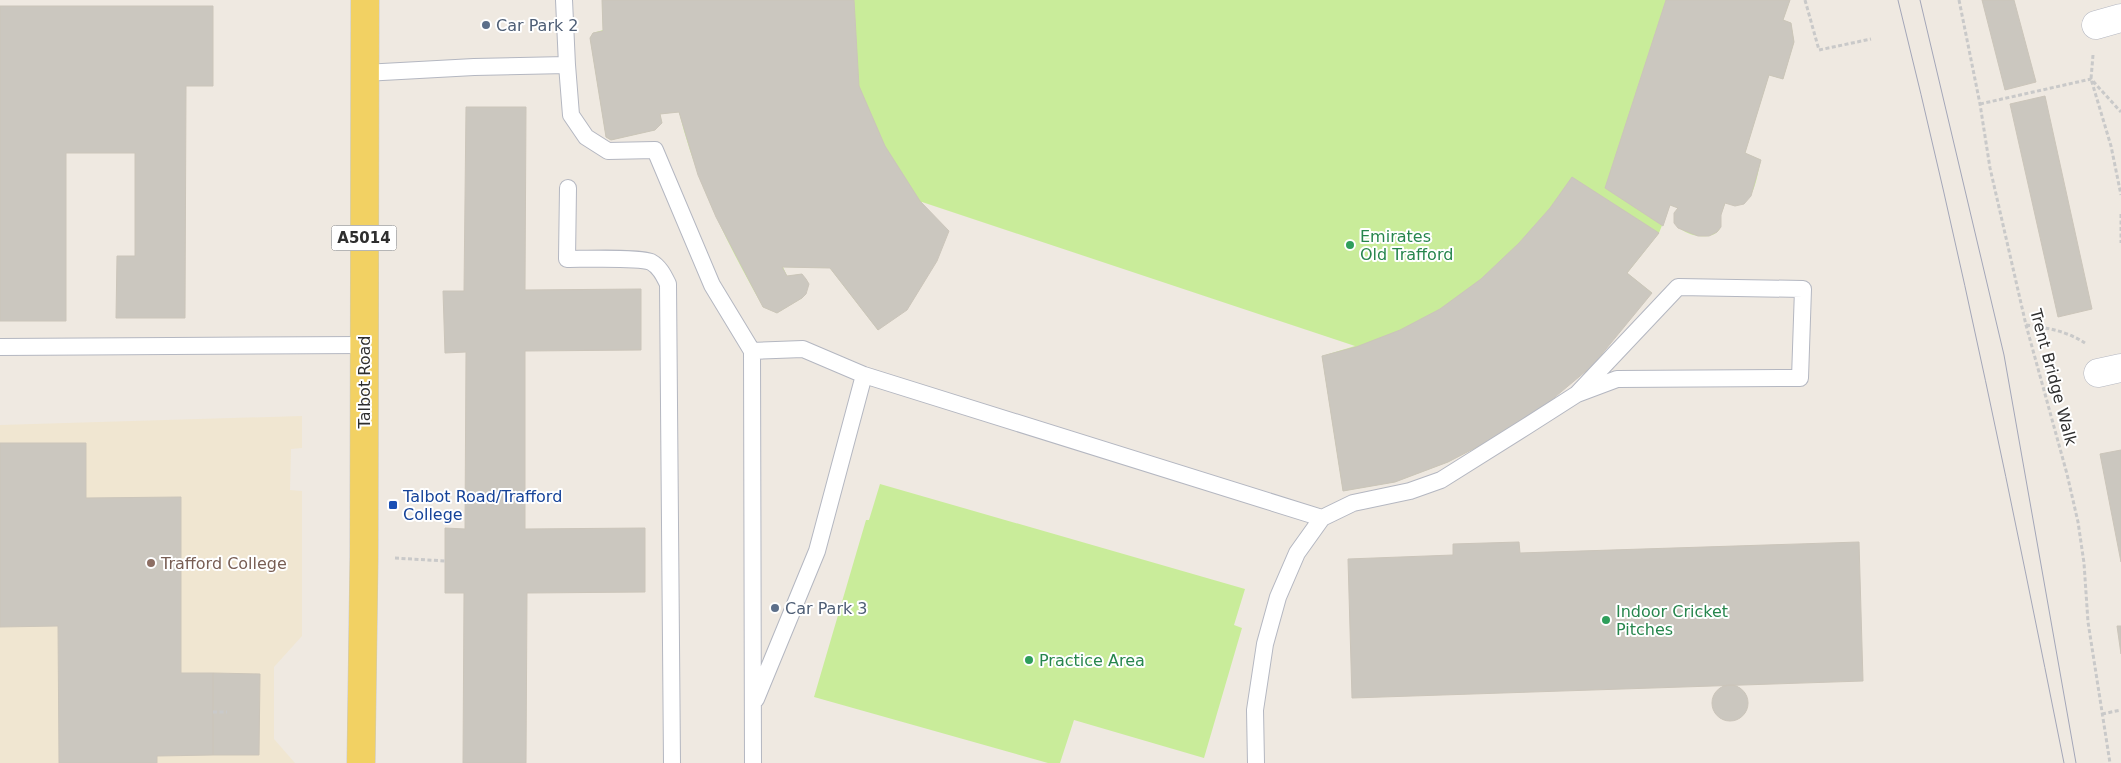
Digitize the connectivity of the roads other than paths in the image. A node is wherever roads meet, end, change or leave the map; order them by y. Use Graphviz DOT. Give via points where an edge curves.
graph roads {
  1 [pos="365,0"];
  2 [pos="564,0"];
  3 [pos="566,65"];
  4 [pos="364,73"];
  5 [pos="568,188"];
  6 [pos="364,345"];
  7 [pos="0,347"];
  8 [pos="752,351"];
  9 [pos="864,375"];
  10 [pos="1577,394"];
  11 [pos="1322,518"];
  12 [pos="754,706"];
  13 [pos="361,763"];
  14 [pos="672,763"];
  15 [pos="753,763"];
  16 [pos="1256,763"];
  1 -- 4 [label="main road, Talbot Road / A5014"];
  2 -- 3 [label="lane"];
  3 -- 4 [label="lane"];
  3 -- 8 [label="lane" via="571,115 586,137 608,151 655,150 712,285"];
  4 -- 6 [label="main road, Talbot Road / A5014"];
  5 -- 14 [label="lane" via="567,259 651,262 668,284"];
  6 -- 7 [label="lane"];
  6 -- 13 [label="main road, Talbot Road / A5014"];
  8 -- 9 [label="lane" via="803,349"];
  8 -- 12 [label="lane"];
  9 -- 11 [label="lane"];
  9 -- 12 [label="lane" via="817,551"];
  10 -- 10 [label="lane" via="1678,287 1803,289 1800,378 1617,379"];
  10 -- 11 [label="lane" via="1441,480 1410,491 1353,503"];
  11 -- 16 [label="lane" via="1297,553 1278,596 1265,644 1255,710"];
  12 -- 15 [label="lane"];
}
